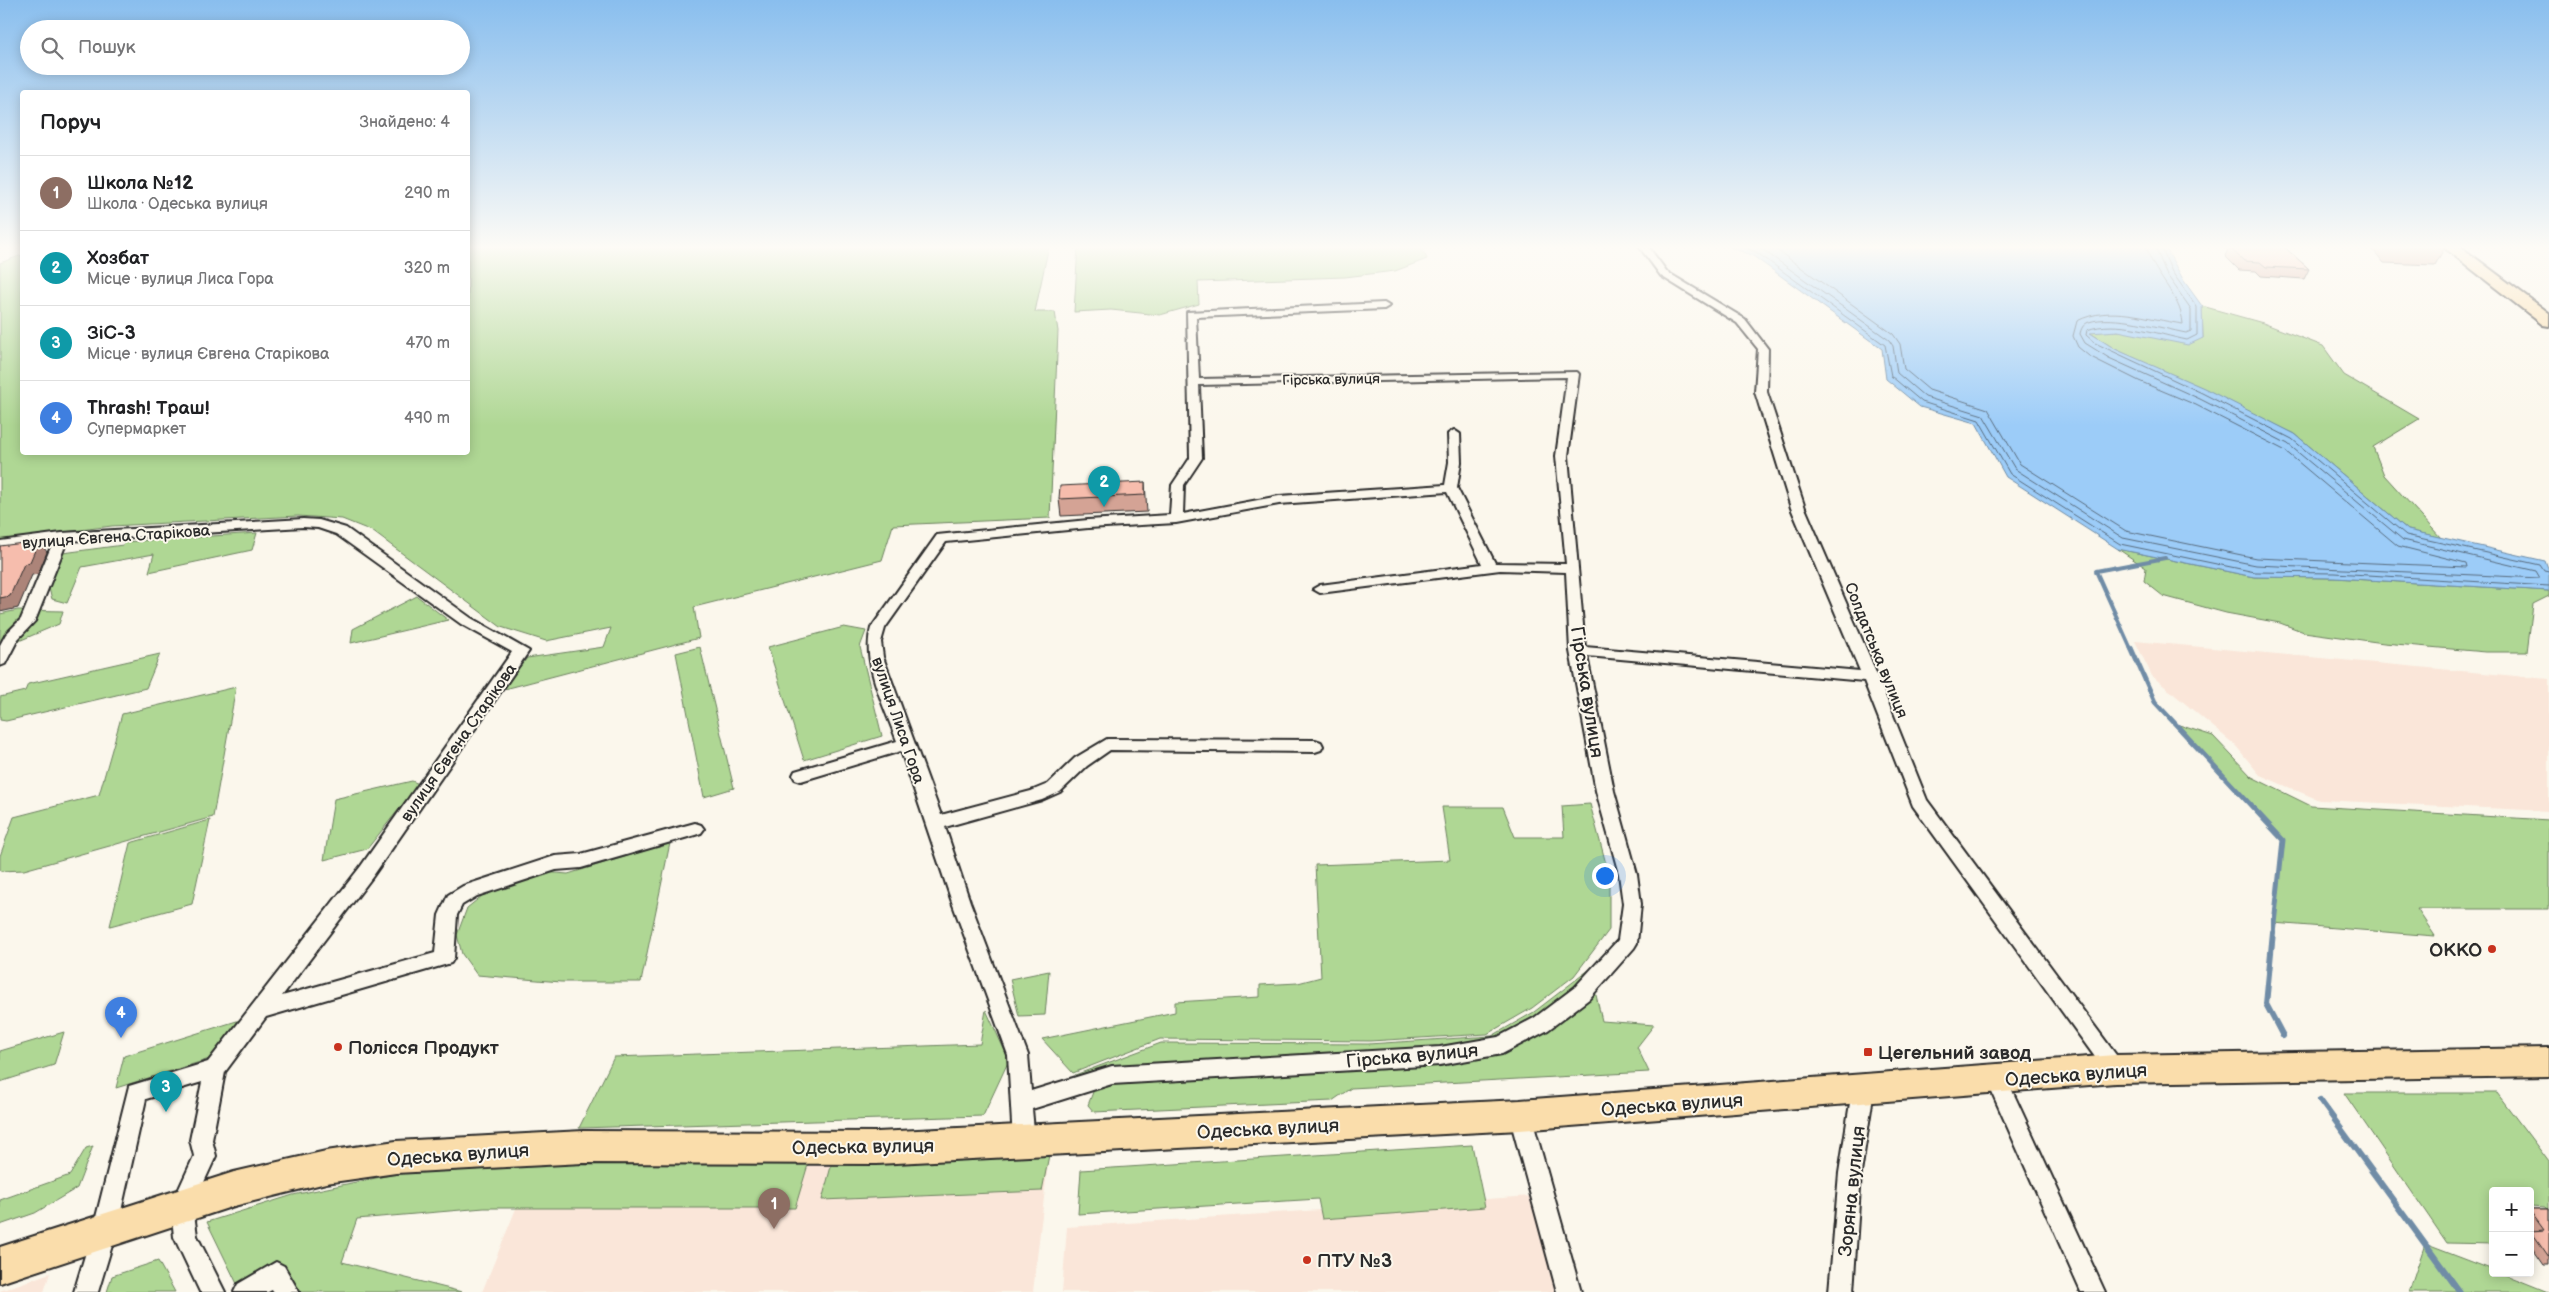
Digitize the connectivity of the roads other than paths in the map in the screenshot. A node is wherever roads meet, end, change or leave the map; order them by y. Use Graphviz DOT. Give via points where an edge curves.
graph roads {
  1 [pos="1715,305"];
  2 [pos="2531,305"];
  3 [pos="1384,306"];
  4 [pos="2545,315"];
  5 [pos="1195,382"];
  6 [pos="1454,434"];
  7 [pos="1451,488"];
  8 [pos="1176,519"];
  9 [pos="62,537"];
  10 [pos="0,545"];
  11 [pos="1490,567"];
  12 [pos="1573,568"];
  13 [pos="1320,589"];
  14 [pos="1578,651"];
  15 [pos="0,661"];
  16 [pos="1869,677"];
  17 [pos="907,744"];
  18 [pos="1315,746"];
  19 [pos="801,775"];
  20 [pos="935,823"];
  21 [pos="695,829"];
  22 [pos="260,1011"];
  23 [pos="2549,1062"];
  24 [pos="214,1069"];
  25 [pos="2115,1070"];
  26 [pos="1998,1079"];
  27 [pos="1863,1090"];
  28 [pos="1022,1102"];
  29 [pos="1520,1115"];
  30 [pos="1024,1141"];
  31 [pos="182,1206"];
  32 [pos="105,1229"];
  33 [pos="0,1265"];
  34 [pos="86,1292"];
  35 [pos="213,1292"];
  36 [pos="246,1292"];
  37 [pos="287,1292"];
  38 [pos="1569,1292"];
  39 [pos="1841,1292"];
  40 [pos="2094,1292"];
  1 -- 16 [label="street, Солдатська вулиця" via="1741,321 1763,349 1761,392 1798,508"];
  2 -- 4 [label="main road"];
  3 -- 5 [label="street" via="1192,314"];
  5 -- 8 [label="street" via="1196,458 1178,485"];
  5 -- 12 [label="street, Гірська вулиця" via="1573,374 1562,456"];
  6 -- 7 [label="street" via="1455,462"];
  7 -- 8 [label="street" via="1279,500"];
  7 -- 11 [label="street"];
  8 -- 17 [label="street, вулиця Лиса Гора" via="942,538 878,628 874,642 875,657"];
  9 -- 10 [label="street, вулиця Євгена Старікова"];
  9 -- 15 [label="street" via="28,621 11,637"];
  9 -- 22 [label="street, вулиця Євгена Старікова" via="319,524 341,531 466,620 521,651 367,871"];
  11 -- 12 [label="street"];
  11 -- 13 [label="street"];
  12 -- 14 [label="street, Гірська вулиця"];
  14 -- 16 [label="street"];
  14 -- 28 [label="street, Гірська вулиця" via="1605,791 1628,874 1632,904 1627,943 1582,993 1541,1024 1502,1045 1440,1056 1112,1075"];
  16 -- 25 [label="street, Солдатська вулиця" via="1919,802"];
  17 -- 19 [label="street"];
  17 -- 20 [label="street, вулиця Лиса Гора"];
  18 -- 20 [label="street" via="1107,744 1087,757 1054,788 1036,796"];
  20 -- 28 [label="street, вулиця Лиса Гора" via="1018,1055"];
  21 -- 22 [label="street" via="581,861 555,864 470,891 455,900 448,915 444,958"];
  22 -- 24 [label="street, вулиця Євгена Старікова"];
  23 -- 25 [label="main road, Одеська вулиця"];
  24 -- 31 [label="street, вулиця Євгена Старікова" via="201,1140 205,1156"];
  24 -- 32 [label="street" via="137,1093"];
  25 -- 26 [label="main road, Одеська вулиця"];
  26 -- 27 [label="main road, Одеська вулиця"];
  26 -- 40 [label="street"];
  27 -- 29 [label="main road, Одеська вулиця"];
  27 -- 39 [label="street, Зоряна вулиця" via="1850,1173"];
  28 -- 30 [label="street, вулиця Лиса Гора"];
  29 -- 30 [label="main road, Одеська вулиця"];
  29 -- 38 [label="street"];
  30 -- 31 [label="main road, Одеська вулиця" via="878,1148 546,1148 441,1154 326,1167 234,1188"];
  31 -- 32 [label="main road, Одеська вулиця"];
  31 -- 35 [label="street" via="186,1237"];
  32 -- 33 [label="main road, Одеська вулиця"];
  32 -- 34 [label="street"];
  36 -- 37 [label="street" via="276,1274"];
}
